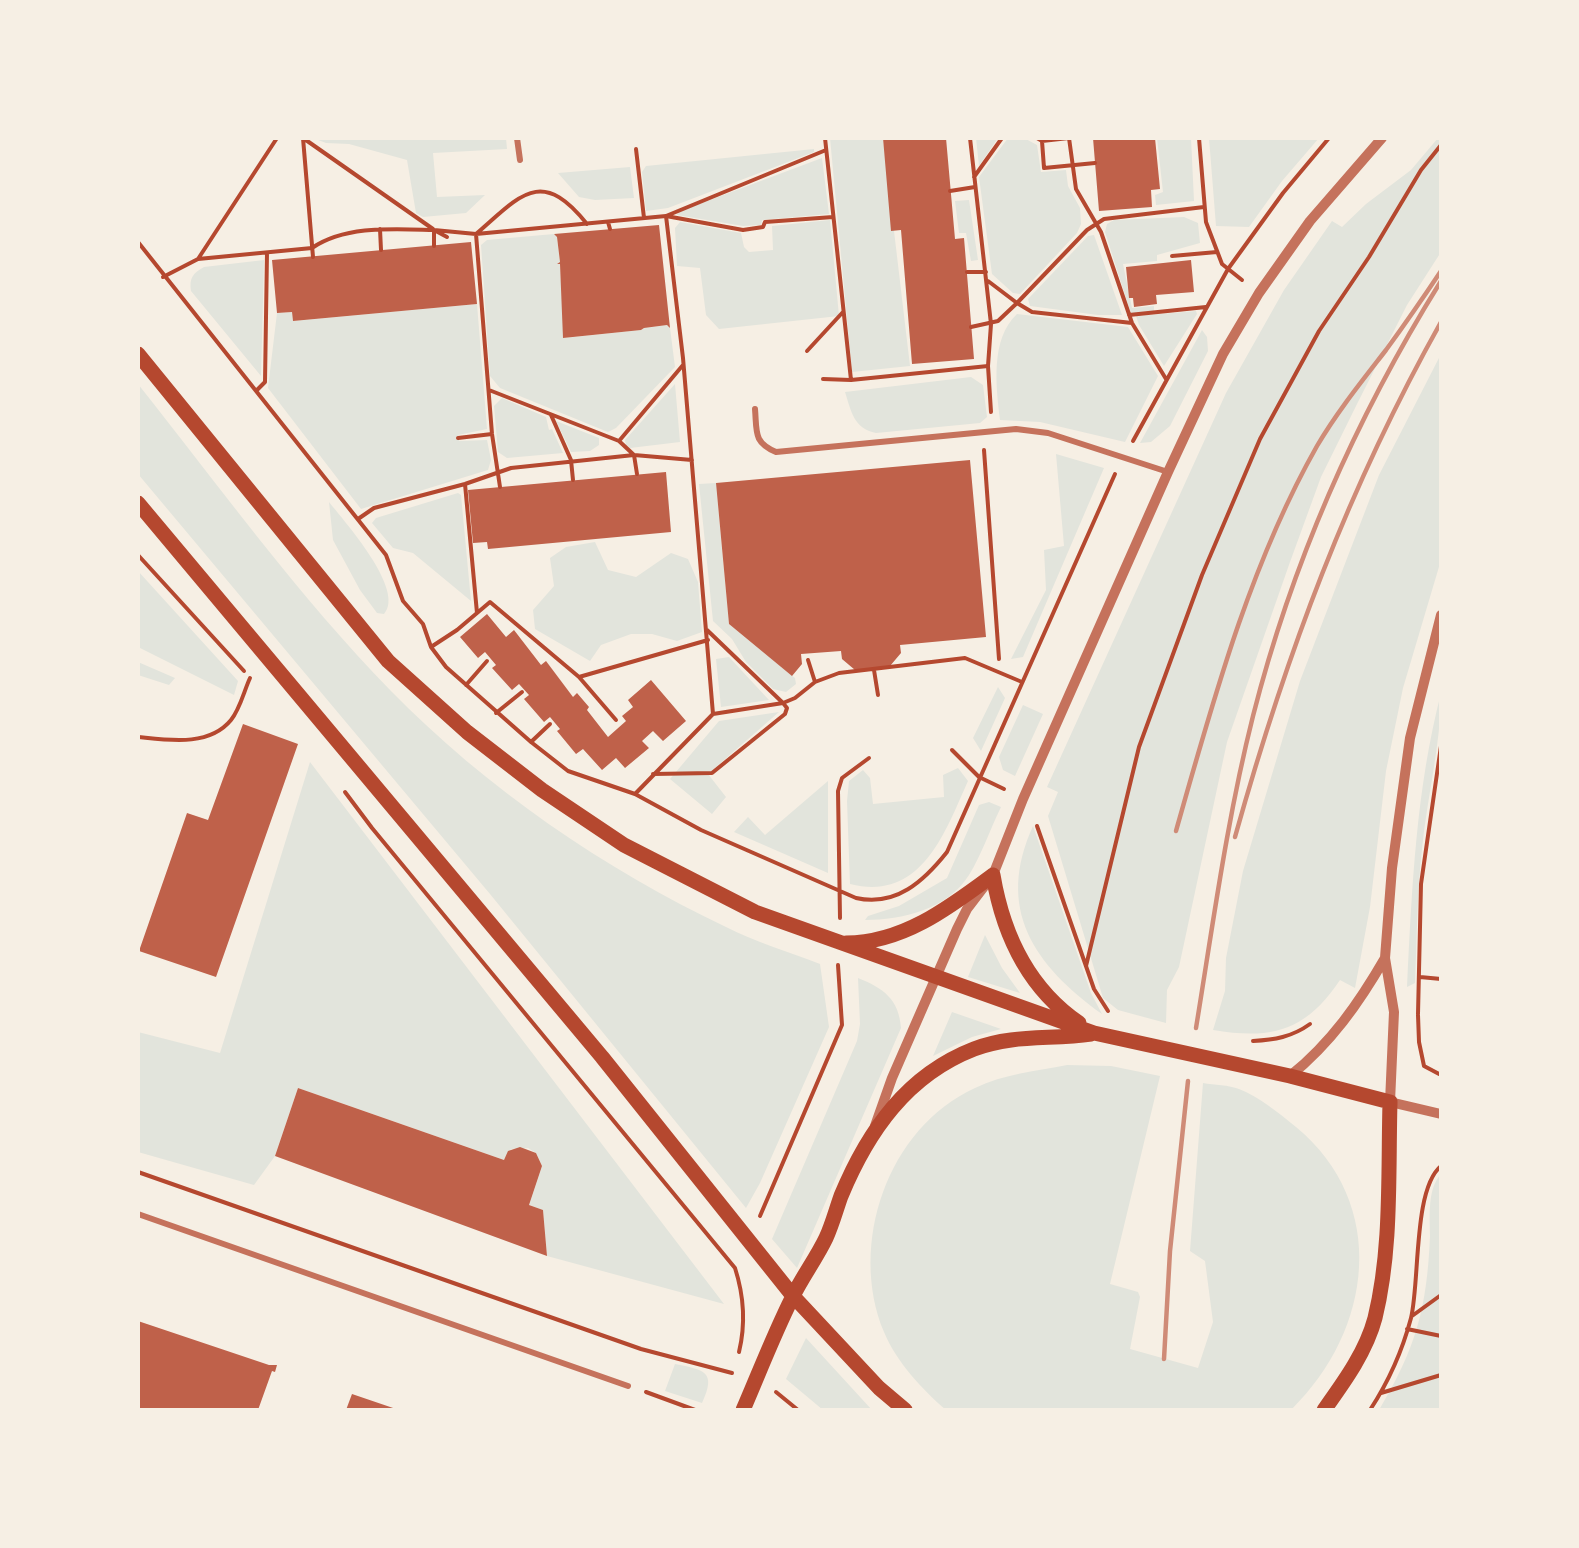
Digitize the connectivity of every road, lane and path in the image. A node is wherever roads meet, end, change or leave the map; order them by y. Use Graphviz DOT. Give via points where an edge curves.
graph roads {
  1 [pos="277,138"];
  2 [pos="518,138"];
  3 [pos="825,138"];
  4 [pos="970,138"];
  5 [pos="1002,138"];
  6 [pos="1037,138"];
  7 [pos="1069,138"];
  8 [pos="1199,138"];
  9 [pos="1382,138"];
  10 [pos="1042,141"];
  11 [pos="1441,145"];
  12 [pos="636,149"];
  13 [pos="826,150"];
  14 [pos="520,160"];
  15 [pos="1095,163"];
  16 [pos="1071,166"];
  17 [pos="973,178"];
  18 [pos="975,187"];
  19 [pos="951,191"];
  20 [pos="1204,207"];
  21 [pos="666,216"];
  22 [pos="833,217"];
  23 [pos="644,218"];
  24 [pos="608,222"];
  25 [pos="587,224"];
  26 [pos="1096,224"];
  27 [pos="380,229"];
  28 [pos="610,229"];
  29 [pos="434,230"];
  30 [pos="476,234"];
  31 [pos="447,237"];
  32 [pos="138,242"];
  33 [pos="434,246"];
  34 [pos="312,248"];
  35 [pos="381,250"];
  36 [pos="1217,252"];
  37 [pos="267,253"];
  38 [pos="1172,256"];
  39 [pos="313,257"];
  40 [pos="198,259"];
  41 [pos="967,272"];
  42 [pos="986,272"];
  43 [pos="163,277"];
  44 [pos="987,280"];
  45 [pos="1248,284"];
  46 [pos="1017,303"];
  47 [pos="1206,307"];
  48 [pos="843,312"];
  49 [pos="1129,315"];
  50 [pos="1132,323"];
  51 [pos="991,324"];
  52 [pos="971,327"];
  53 [pos="807,351"];
  54 [pos="138,354"];
  55 [pos="683,364"];
  56 [pos="988,366"];
  57 [pos="823,379"];
  58 [pos="1166,379"];
  59 [pos="851,380"];
  60 [pos="257,390"];
  61 [pos="489,390"];
  62 [pos="755,409"];
  63 [pos="551,414"];
  64 [pos="992,421"];
  65 [pos="982,432"];
  66 [pos="492,434"];
  67 [pos="458,438"];
  68 [pos="619,441"];
  69 [pos="634,455"];
  70 [pos="571,460"];
  71 [pos="692,460"];
  72 [pos="497,472"];
  73 [pos="1168,472"];
  74 [pos="637,474"];
  75 [pos="573,480"];
  76 [pos="465,484"];
  77 [pos="500,487"];
  78 [pos="138,503"];
  79 [pos="358,519"];
  80 [pos="138,555"];
  81 [pos="477,614"];
  82 [pos="1441,615"];
  83 [pos="707,629"];
  84 [pos="708,640"];
  85 [pos="431,647"];
  86 [pos="999,659"];
  87 [pos="808,660"];
  88 [pos="487,661"];
  89 [pos="874,670"];
  90 [pos="579,677"];
  91 [pos="250,678"];
  92 [pos="815,682"];
  93 [pos="1022,682"];
  94 [pos="466,686"];
  95 [pos="258,687"];
  96 [pos="522,692"];
  97 [pos="878,694"];
  98 [pos="783,703"];
  99 [pos="496,713"];
  100 [pos="713,714"];
  101 [pos="616,720"];
  102 [pos="550,724"];
  103 [pos="138,737"];
  104 [pos="531,742"];
  105 [pos="1441,746"];
  106 [pos="952,750"];
  107 [pos="869,758"];
  108 [pos="653,774"];
  109 [pos="979,777"];
  110 [pos="340,784"];
  111 [pos="1011,793"];
  112 [pos="635,794"];
  113 [pos="1039,818"];
  114 [pos="993,874"];
  115 [pos="841,892"];
  116 [pos="839,943"];
  117 [pos="1385,958"];
  118 [pos="1086,966"];
  119 [pos="837,970"];
  120 [pos="936,977"];
  121 [pos="1420,977"];
  122 [pos="1441,979"];
  123 [pos="1409,1014"];
  124 [pos="1418,1015"];
  125 [pos="1119,1016"];
  126 [pos="1316,1019"];
  127 [pos="1094,1033"];
  128 [pos="1249,1042"];
  129 [pos="1441,1075"];
  130 [pos="1290,1077"];
  131 [pos="1389,1102"];
  132 [pos="1441,1114"];
  133 [pos="872,1135"];
  134 [pos="1441,1166"];
  135 [pos="138,1172"];
  136 [pos="138,1214"];
  137 [pos="758,1220"];
  138 [pos="1441,1295"];
  139 [pos="792,1296"];
  140 [pos="1411,1317"];
  141 [pos="1407,1329"];
  142 [pos="1441,1336"];
  143 [pos="739,1354"];
  144 [pos="732,1373"];
  145 [pos="1441,1376"];
  146 [pos="628,1386"];
  147 [pos="1382,1393"];
  148 [pos="778,1394"];
  149 [pos="695,1410"];
  150 [pos="743,1410"];
  151 [pos="798,1410"];
  152 [pos="906,1410"];
  153 [pos="1324,1410"];
  154 [pos="1370,1410"];
  1 -- 40 [label="path"];
  2 -- 14 [label="street"];
  3 -- 13 [label="path"];
  4 -- 17 [label="path"];
  5 -- 17 [label="path"];
  6 -- 10 [label="path"];
  7 -- 10 [label="path"];
  7 -- 16 [label="path"];
  8 -- 20 [label="path"];
  9 -- 73 [label="street" via="1310,221 1259,293 1223,354"];
  10 -- 16 [label="path" via="1044,168"];
  11 -- 118 [label="path" via="1319,331 1255,449 1202,574 1139,747"];
  12 -- 23 [label="path"];
  13 -- 21 [label="path"];
  13 -- 22 [label="path"];
  15 -- 16 [label="path"];
  16 -- 26 [label="path" via="1076,189"];
  17 -- 18 [label="path"];
  18 -- 19 [label="path"];
  18 -- 42 [label="path"];
  20 -- 26 [label="path" via="1115,216"];
  20 -- 36 [label="path"];
  21 -- 22 [label="path" via="743,230 764,227 765,222"];
  21 -- 23 [label="path"];
  21 -- 55 [label="path"];
  22 -- 48 [label="path"];
  23 -- 24 [label="path"];
  24 -- 25 [label="path"];
  24 -- 28 [label="path"];
  25 -- 30 [label="path"];
  25 -- 30 [label="path" via="571,203 549,190 523,194"];
  26 -- 46 [label="path"];
  26 -- 49 [label="path"];
  27 -- 29 [label="path"];
  27 -- 34 [label="path" via="327,238"];
  27 -- 35 [label="path"];
  29 -- 30 [label="path"];
  29 -- 31 [label="path"];
  29 -- 33 [label="path"];
  29 -- 34 [label="path" via="303,138"];
  30 -- 61 [label="path"];
  32 -- 43 [label="path"];
  34 -- 37 [label="path"];
  34 -- 39 [label="path"];
  36 -- 38 [label="path"];
  36 -- 45 [label="path" via="1222,264"];
  37 -- 40 [label="path"];
  37 -- 60 [label="path" via="265,382"];
  40 -- 43 [label="path"];
  41 -- 42 [label="path"];
  42 -- 44 [label="path"];
  43 -- 60 [label="path"];
  44 -- 46 [label="path"];
  44 -- 51 [label="path"];
  46 -- 50 [label="path" via="1032,312"];
  46 -- 51 [label="path"];
  47 -- 49 [label="path"];
  48 -- 53 [label="path"];
  48 -- 59 [label="path"];
  49 -- 50 [label="path"];
  50 -- 58 [label="path"];
  51 -- 52 [label="path"];
  51 -- 56 [label="path"];
  54 -- 116 [label="main road" via="388,661 466,732 542,790 624,844 755,912"];
  55 -- 68 [label="path"];
  55 -- 71 [label="path"];
  56 -- 59 [label="path"];
  56 -- 64 [label="path"];
  57 -- 59 [label="path"];
  60 -- 79 [label="path"];
  61 -- 63 [label="path"];
  61 -- 66 [label="path"];
  62 -- 65 [label="street" via="761,444 776,452"];
  63 -- 68 [label="path"];
  63 -- 70 [label="path"];
  65 -- 73 [label="street" via="1048,433"];
  65 -- 86 [label="path"];
  66 -- 67 [label="path"];
  66 -- 72 [label="path"];
  68 -- 69 [label="path"];
  69 -- 70 [label="path"];
  69 -- 71 [label="path"];
  69 -- 74 [label="path"];
  70 -- 72 [label="path"];
  70 -- 75 [label="path"];
  71 -- 83 [label="path"];
  72 -- 76 [label="path"];
  72 -- 77 [label="path"];
  73 -- 114 [label="street"];
  76 -- 79 [label="path" via="374,508"];
  76 -- 81 [label="path"];
  78 -- 139 [label="main road" via="602,1057"];
  79 -- 85 [label="path" via="386,555 403,601 423,624"];
  80 -- 91 [label="path"];
  81 -- 85 [label="path"];
  81 -- 90 [label="path" via="490,602"];
  82 -- 117 [label="street" via="1410,738 1392,868"];
  83 -- 84 [label="path"];
  83 -- 98 [label="path"];
  84 -- 90 [label="path"];
  84 -- 100 [label="path"];
  85 -- 94 [label="path"];
  87 -- 92 [label="path"];
  88 -- 94 [label="path"];
  89 -- 92 [label="path" via="839,673"];
  89 -- 93 [label="path" via="965,658"];
  89 -- 97 [label="path"];
  90 -- 101 [label="path"];
  91 -- 95 [label="path"];
  91 -- 103 [label="path" via="231,720 214,735 176,741"];
  92 -- 98 [label="path"];
  94 -- 99 [label="path"];
  96 -- 99 [label="path"];
  98 -- 100 [label="path"];
  98 -- 108 [label="path" via="787,708 785,714 712,773"];
  99 -- 104 [label="path"];
  100 -- 108 [label="path"];
  102 -- 104 [label="path"];
  104 -- 112 [label="path" via="568,771"];
  105 -- 121 [label="path" via="1422,884"];
  106 -- 109 [label="path"];
  107 -- 115 [label="path" via="847,773 840,784"];
  108 -- 112 [label="path"];
  109 -- 111 [label="path"];
  109 -- 115 [label="path" via="947,852 914,887 890,898 871,901"];
  110 -- 143 [label="path" via="372,828 735,1268 744,1317"];
  112 -- 115 [label="path" via="701,830"];
  113 -- 118 [label="path" via="1036,828"];
  114 -- 116 [label="main road" via="939,914 915,926 869,940"];
  114 -- 120 [label="street" via="967,909"];
  114 -- 127 [label="main road" via="1003,923 1030,975 1050,1001"];
  116 -- 120 [label="main road"];
  117 -- 130 [label="street" via="1358,1004 1315,1056"];
  117 -- 131 [label="street" via="1394,1012"];
  118 -- 125 [label="path" via="1103,1006"];
  119 -- 137 [label="path" via="842,1025"];
  120 -- 127 [label="main road"];
  120 -- 133 [label="street"];
  121 -- 122 [label="path"];
  121 -- 124 [label="path"];
  123 -- 124 [label="path"];
  124 -- 129 [label="path" via="1424,1066"];
  126 -- 128 [label="path" via="1297,1034"];
  127 -- 130 [label="main road"];
  127 -- 133 [label="main road" via="1006,1040 955,1057 900,1097"];
  130 -- 131 [label="main road"];
  131 -- 132 [label="street"];
  131 -- 153 [label="main road" via="1387,1240 1375,1319 1354,1368"];
  133 -- 139 [label="main road" via="842,1194 826,1238"];
  134 -- 140 [label="path" via="1430,1181 1423,1202"];
  135 -- 144 [label="path" via="641,1349"];
  136 -- 146 [label="street"];
  138 -- 140 [label="path"];
  139 -- 150 [label="main road"];
  139 -- 152 [label="main road" via="879,1388"];
  140 -- 141 [label="path"];
  141 -- 142 [label="path"];
  141 -- 147 [label="path" via="1401,1354"];
  145 -- 147 [label="path"];
  146 -- 149 [label="path"];
  147 -- 154 [label="path"];
  148 -- 151 [label="path"];
}
